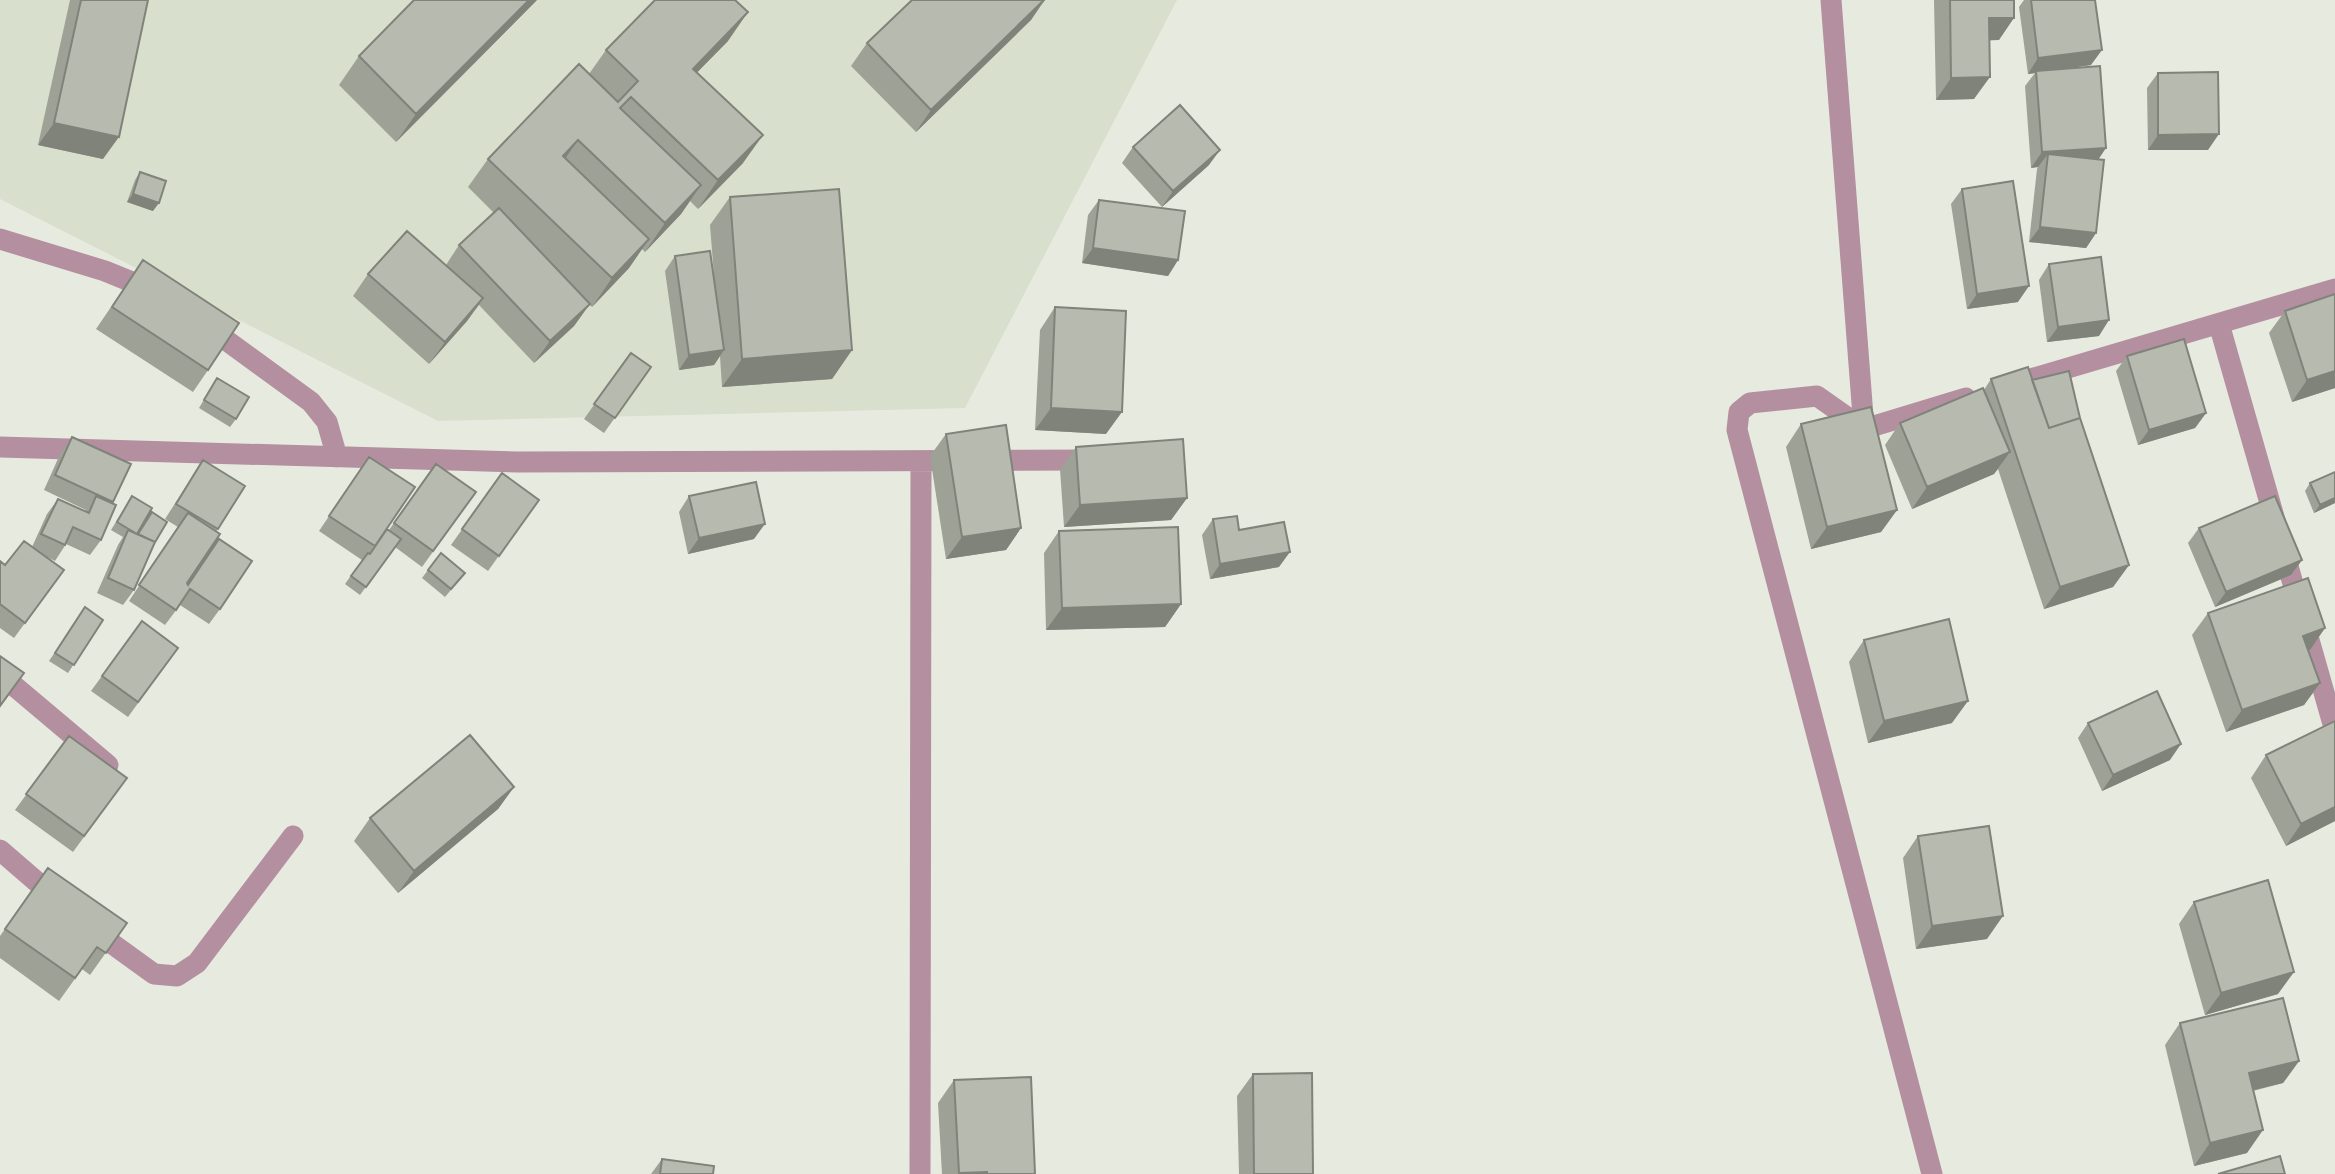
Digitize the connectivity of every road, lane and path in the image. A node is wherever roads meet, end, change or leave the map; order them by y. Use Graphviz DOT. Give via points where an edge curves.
graph roads {
  1 [pos="1832,0"];
  2 [pos="0,239"];
  3 [pos="2335,289"];
  4 [pos="170,300"];
  5 [pos="190,314"];
  6 [pos="2219,324"];
  7 [pos="1864,429"];
  8 [pos="0,447"];
  9 [pos="337,457"];
  10 [pos="1114,460"];
  11 [pos="921,461"];
  12 [pos="0,674"];
  13 [pos="2335,731"];
  14 [pos="108,765"];
  15 [pos="293,836"];
  16 [pos="0,850"];
  17 [pos="920,1174"];
  18 [pos="1932,1174"];
  1 -- 7 [label="street"];
  2 -- 4 [label="street" via="115,275"];
  3 -- 6 [label="street"];
  5 -- 9 [label="street" via="311,402 327,422"];
  6 -- 7 [label="street"];
  6 -- 13 [label="street"];
  7 -- 18 [label="street" via="1817,396 1750,403 1739,412 1737,430"];
  8 -- 9 [label="street"];
  9 -- 11 [label="street" via="518,462"];
  10 -- 11 [label="street"];
  11 -- 17 [label="street"];
  12 -- 14 [label="street"];
  15 -- 16 [label="street" via="197,963 177,976 154,974 129,958"];
}
